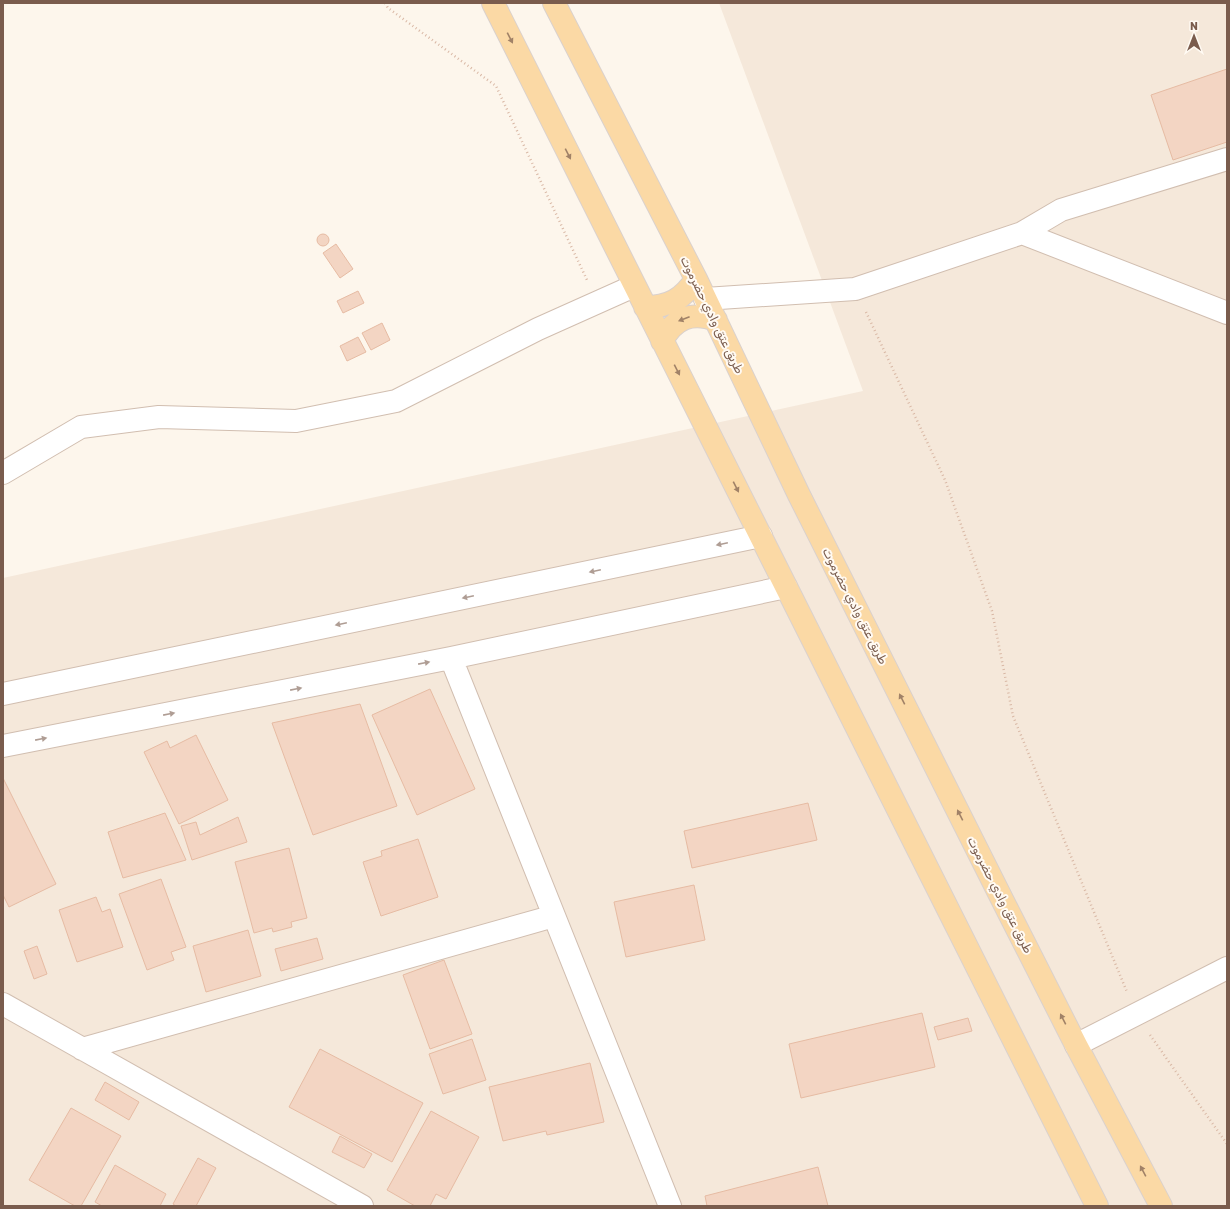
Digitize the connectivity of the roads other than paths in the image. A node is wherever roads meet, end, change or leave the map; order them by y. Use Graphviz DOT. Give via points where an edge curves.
graph roads {
  1 [pos="493,3"];
  2 [pos="554,3"];
  3 [pos="1227,159"];
  4 [pos="1022,233"];
  5 [pos="696,279"];
  6 [pos="634,286"];
  7 [pos="705,299"];
  8 [pos="645,307"];
  9 [pos="1227,313"];
  10 [pos="716,320"];
  11 [pos="662,341"];
  12 [pos="3,473"];
  13 [pos="761,536"];
  14 [pos="786,587"];
  15 [pos="451,658"];
  16 [pos="3,694"];
  17 [pos="3,746"];
  18 [pos="554,916"];
  19 [pos="1227,968"];
  20 [pos="3,1004"];
  21 [pos="1076,1045"];
  22 [pos="82,1049"];
  23 [pos="362,1206"];
  24 [pos="670,1206"];
  25 [pos="1097,1206"];
  26 [pos="1161,1206"];
  1 -- 6 [label="main road, one-way"];
  2 -- 5 [label="main road, طريق عتق وادي حضرموت"];
  3 -- 4 [label="street" via="1061,210"];
  4 -- 7 [label="street" via="855,289"];
  4 -- 9 [label="street"];
  5 -- 7 [label="main road, طريق عتق وادي حضرموت"];
  5 -- 8 [label="main road" via="680,298 669,304"];
  6 -- 8 [label="main road"];
  6 -- 12 [label="street" via="538,329 396,401 296,421 159,417 81,427"];
  7 -- 10 [label="main road, طريق عتق وادي حضرموت"];
  8 -- 11 [label="main road"];
  10 -- 11 [label="main road, one-way" via="705,316 684,318 667,331"];
  21 -- 10 [label="main road, طريق عتق وادي حضرموت, one-way" via="802,502"];
  11 -- 13 [label="main road, one-way"];
  13 -- 14 [label="main road"];
  13 -- 16 [label="street, one-way"];
  14 -- 15 [label="street"];
  14 -- 25 [label="main road"];
  17 -- 15 [label="street, one-way"];
  15 -- 18 [label="street"];
  18 -- 22 [label="street"];
  18 -- 24 [label="street"];
  19 -- 21 [label="street"];
  20 -- 22 [label="street"];
  26 -- 21 [label="main road, طريق عتق وادي حضرموت, one-way"];
  22 -- 23 [label="street"];
}
